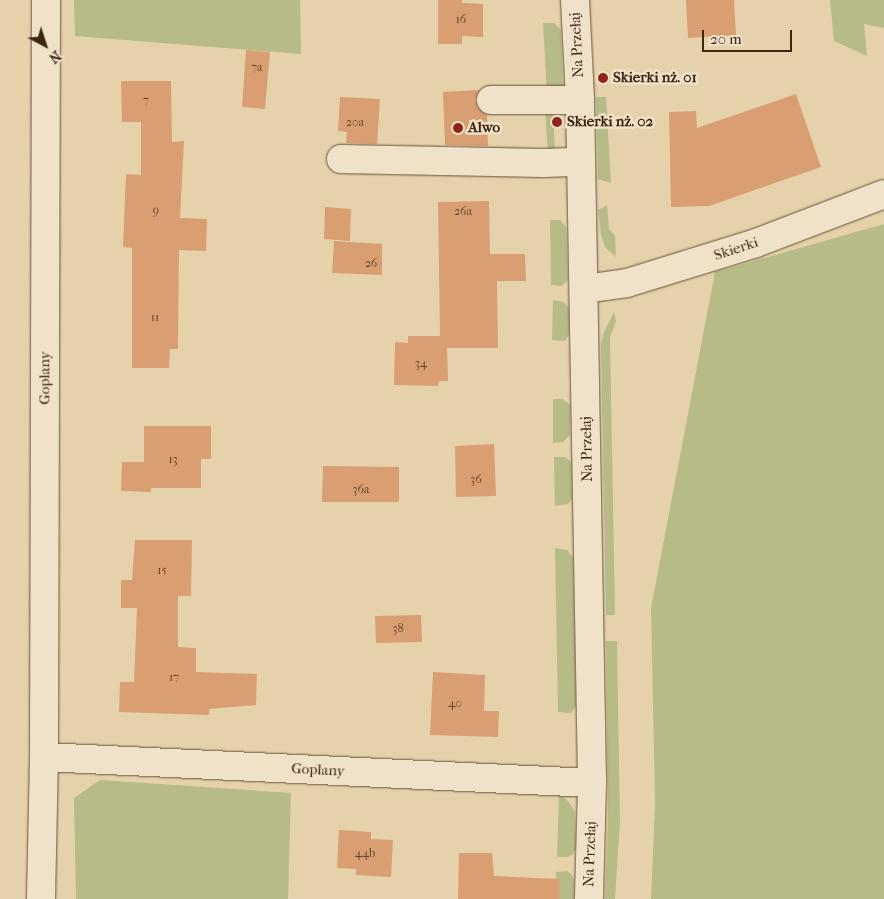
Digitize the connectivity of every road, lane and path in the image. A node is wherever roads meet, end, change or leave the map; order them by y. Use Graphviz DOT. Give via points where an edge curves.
graph roads {
  1 [pos="46,0"];
  2 [pos="575,0"];
  3 [pos="491,100"];
  4 [pos="580,100"];
  5 [pos="341,159"];
  6 [pos="581,162"];
  7 [pos="884,194"];
  8 [pos="584,289"];
  9 [pos="44,757"];
  10 [pos="592,783"];
  11 [pos="40,899"];
  12 [pos="589,899"];
  1 -- 9 [label="street, Goplany"];
  2 -- 4 [label="street, Na Przełaj"];
  3 -- 4 [label="street"];
  4 -- 6 [label="street, Na Przełaj"];
  5 -- 6 [label="street"];
  6 -- 8 [label="street, Na Przełaj"];
  7 -- 8 [label="street, Skierki" via="756,243 627,283"];
  8 -- 10 [label="street, Na Przełaj"];
  9 -- 10 [label="street, Goplany"];
  9 -- 11 [label="street, Goplany"];
  10 -- 12 [label="street, Na Przełaj"];
}
